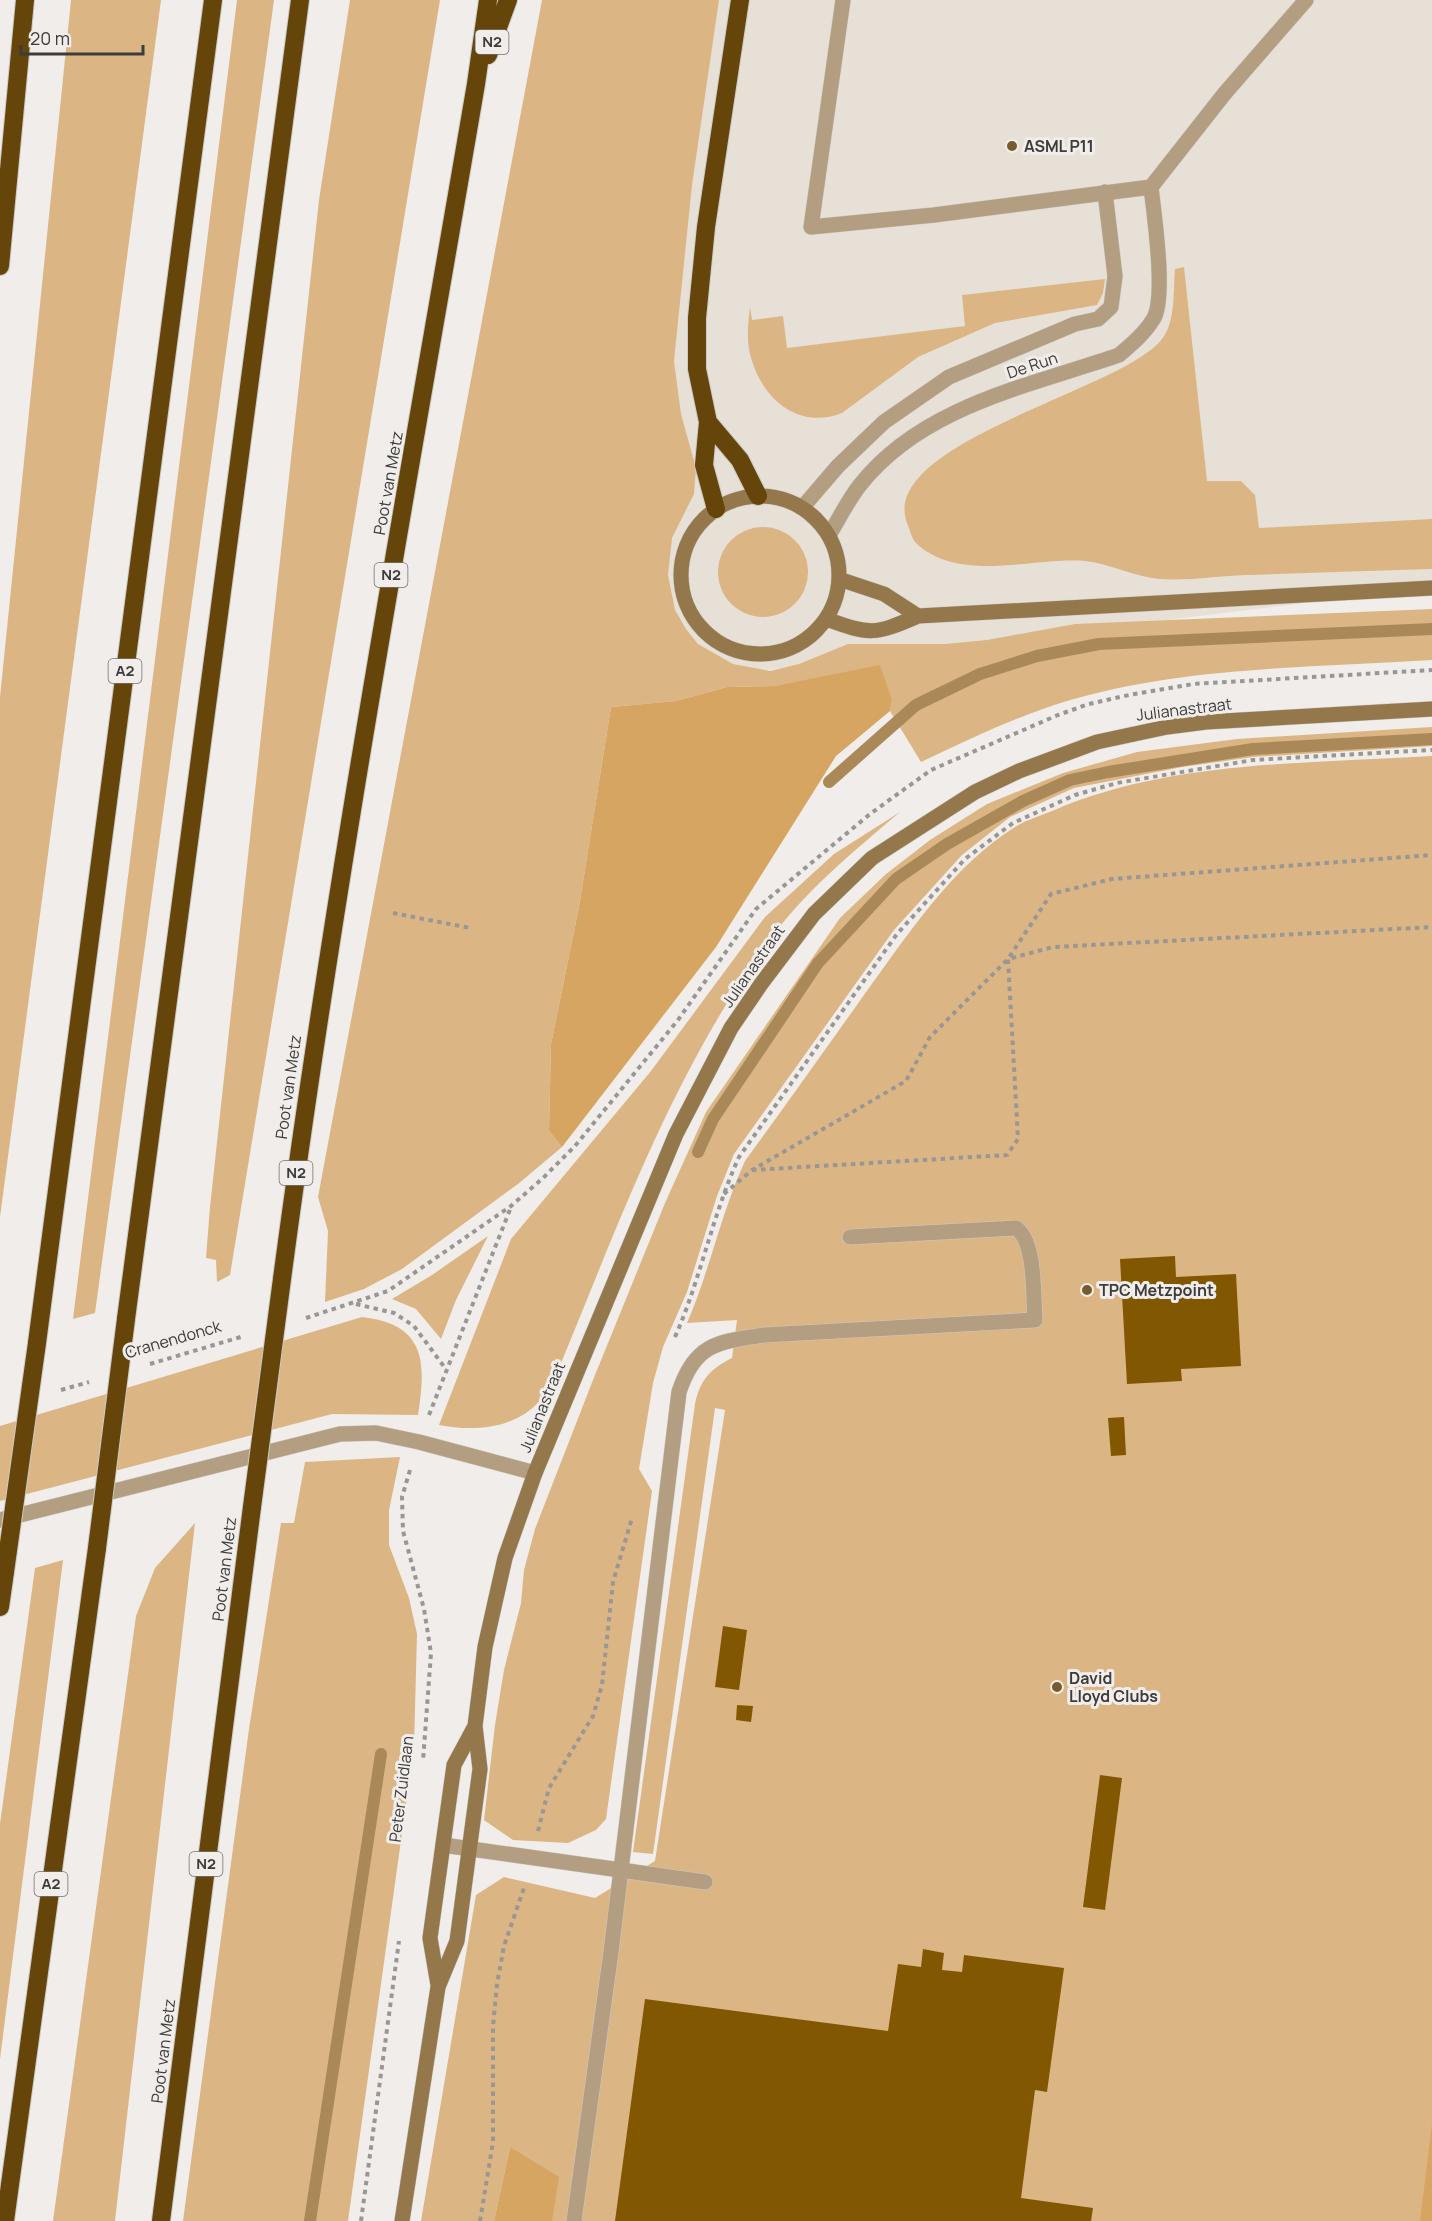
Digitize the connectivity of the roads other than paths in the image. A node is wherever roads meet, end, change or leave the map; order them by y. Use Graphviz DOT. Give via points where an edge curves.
graph roads {
  1 [pos="26,0"];
  2 [pos="213,0"];
  3 [pos="300,0"];
  4 [pos="488,0"];
  5 [pos="508,0"];
  6 [pos="740,0"];
  7 [pos="843,0"];
  8 [pos="1306,0"];
  9 [pos="476,84"];
  10 [pos="1151,187"];
  11 [pos="1105,192"];
  12 [pos="0,266"];
  13 [pos="708,422"];
  14 [pos="758,496"];
  15 [pos="802,508"];
  16 [pos="716,509"];
  17 [pos="829,536"];
  18 [pos="839,579"];
  19 [pos="1432,588"];
  20 [pos="918,616"];
  21 [pos="826,619"];
  22 [pos="1432,708"];
  23 [pos="850,1237"];
  24 [pos="535,1473"];
  25 [pos="0,1520"];
  26 [pos="0,1607"];
  27 [pos="475,1726"];
  28 [pos="444,1845"];
  29 [pos="470,1849"];
  30 [pos="619,1870"];
  31 [pos="705,1882"];
  32 [pos="438,1986"];
  33 [pos="5,2221"];
  34 [pos="161,2221"];
  35 [pos="402,2221"];
  36 [pos="574,2221"];
  1 -- 12 [label="highway"];
  2 -- 26 [label="highway, A2, bridge"];
  3 -- 33 [label="highway, A2, bridge"];
  4 -- 9 [label="highway, Poot van Metz / N2"];
  5 -- 9 [label="highway, N2"];
  6 -- 13 [label="highway" via="705,227 697,318 698,369"];
  7 -- 11 [label="lane" via="811,227"];
  8 -- 10 [label="lane"];
  9 -- 34 [label="highway, Poot van Metz / N2, bridge" via="310,1066"];
  10 -- 11 [label="lane"];
  10 -- 17 [label="lane, De Run" via="1158,286 1155,315 1136,341 1119,355 961,408 908,440 860,485"];
  11 -- 15 [label="lane, De Run" via="1115,276 1111,307 1098,319 1075,324 949,377 884,422"];
  13 -- 14 [label="highway" via="740,460"];
  13 -- 16 [label="highway" via="704,465"];
  14 -- 15 [label="street"];
  14 -- 16 [label="street" via="741,498"];
  15 -- 17 [label="street"];
  16 -- 21 [label="street" via="698,526 683,559 683,595 700,627 730,648 765,654 800,644"];
  17 -- 18 [label="street" via="836,551"];
  18 -- 20 [label="street" via="884,594"];
  18 -- 21 [label="street"];
  19 -- 20 [label="street"];
  20 -- 21 [label="street" via="882,631 858,630"];
  22 -- 24 [label="street, Julianastraat" via="1206,722 1097,742 1018,771 975,792 872,858 835,892 785,949 710,1066 676,1134"];
  23 -- 30 [label="lane" via="1016,1228 1024,1233 1029,1245 1035,1320 764,1335 722,1341 708,1347 690,1366 679,1392"];
  24 -- 25 [label="lane, Julianastraat" via="376,1433 340,1434"];
  24 -- 27 [label="street" via="505,1558 485,1647"];
  27 -- 28 [label="street" via="454,1765"];
  27 -- 29 [label="street" via="480,1769"];
  28 -- 29 [label="lane"];
  28 -- 32 [label="street" via="430,1938"];
  29 -- 30 [label="lane"];
  29 -- 32 [label="street" via="457,1941"];
  30 -- 31 [label="lane"];
  30 -- 36 [label="lane"];
  32 -- 35 [label="street"];
}
